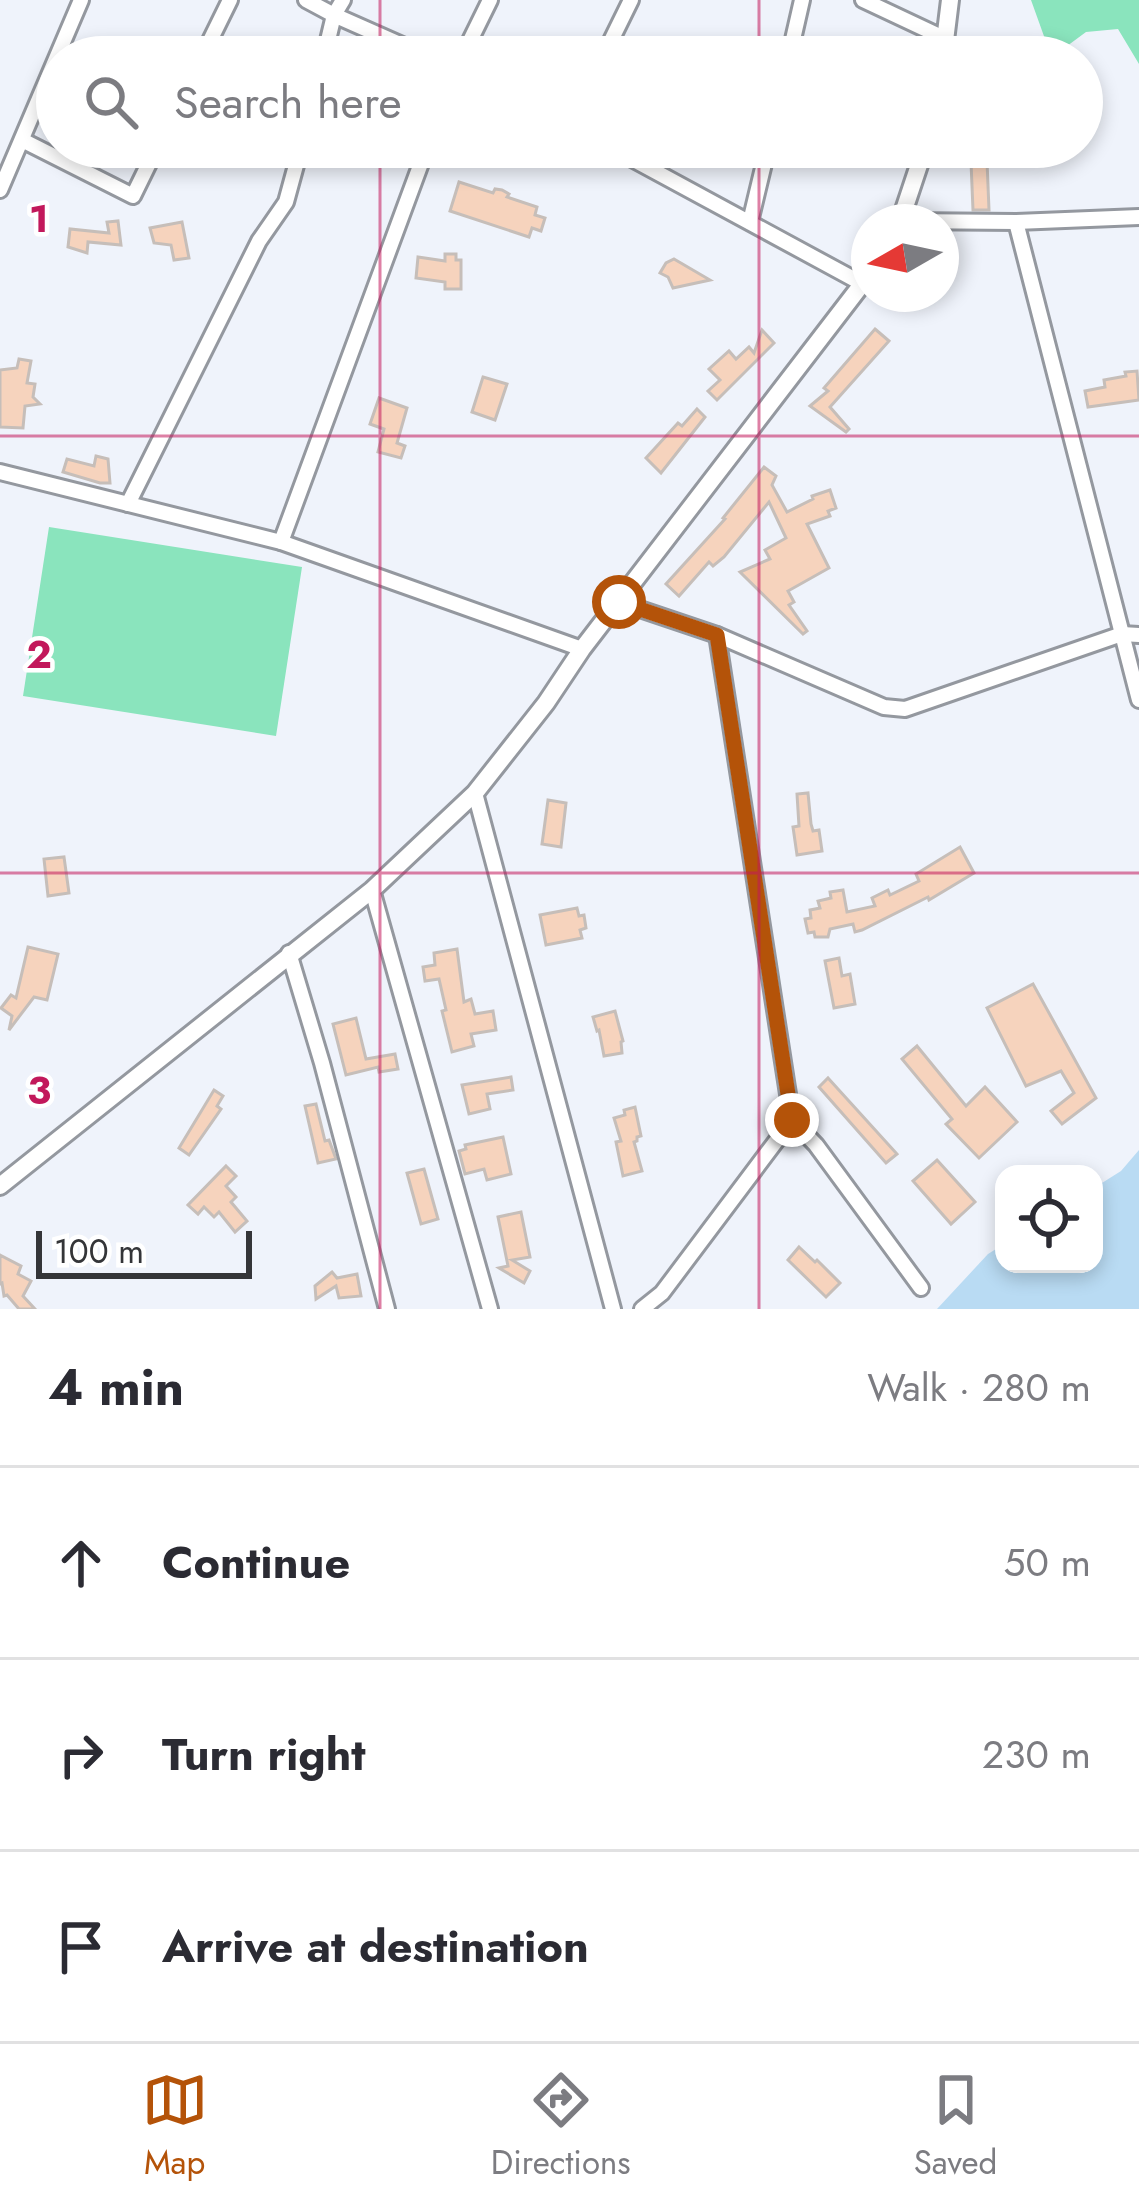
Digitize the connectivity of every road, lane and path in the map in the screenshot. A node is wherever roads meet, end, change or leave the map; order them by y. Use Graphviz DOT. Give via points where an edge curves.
graph roads {
  1 [pos="81,0"];
  2 [pos="230,0"];
  3 [pos="306,0"];
  4 [pos="343,0"];
  5 [pos="490,0"];
  6 [pos="631,0"];
  7 [pos="802,0"];
  8 [pos="862,0"];
  9 [pos="950,0"];
  10 [pos="334,15"];
  11 [pos="66,36"];
  12 [pos="212,36"];
  13 [pos="328,36"];
  14 [pos="382,36"];
  15 [pos="472,36"];
  16 [pos="614,36"];
  17 [pos="794,36"];
  18 [pos="924,36"];
  19 [pos="946,36"];
  20 [pos="36,107"];
  21 [pos="22,140"];
  22 [pos="36,147"];
  23 [pos="7,156"];
  24 [pos="78,168"];
  25 [pos="147,168"];
  26 [pos="295,168"];
  27 [pos="419,168"];
  28 [pos="649,168"];
  29 [pos="763,168"];
  30 [pos="918,168"];
  31 [pos="0,190"];
  32 [pos="906,204"];
  33 [pos="1139,217"];
  34 [pos="959,222"];
  35 [pos="1016,222"];
  36 [pos="750,223"];
  37 [pos="851,272"];
  38 [pos="851,299"];
  39 [pos="0,473"];
  40 [pos="128,504"];
  41 [pos="281,542"];
  42 [pos="619,602"];
  43 [pos="1122,634"];
  44 [pos="1139,634"];
  45 [pos="717,635"];
  46 [pos="582,649"];
  47 [pos="1139,700"];
  48 [pos="475,794"];
  49 [pos="372,890"];
  50 [pos="289,953"];
  51 [pos="792,1120"];
  52 [pos="0,1186"];
  53 [pos="921,1288"];
  54 [pos="387,1309"];
  55 [pos="490,1309"];
  56 [pos="613,1309"];
  57 [pos="642,1309"];
  1 -- 11 [label="street"];
  2 -- 12 [label="street"];
  3 -- 10 [label="street"];
  4 -- 10 [label="street"];
  5 -- 15 [label="street"];
  6 -- 16 [label="street"];
  7 -- 17 [label="street"];
  8 -- 18 [label="street"];
  9 -- 19 [label="street"];
  10 -- 13 [label="street"];
  10 -- 14 [label="street"];
  20 -- 21 [label="street"];
  21 -- 22 [label="street"];
  21 -- 23 [label="street"];
  23 -- 31 [label="street"];
  24 -- 25 [label="street" via="133,196"];
  26 -- 40 [label="street" via="286,202"];
  27 -- 41 [label="street"];
  28 -- 36 [label="street"];
  29 -- 36 [label="street"];
  30 -- 32 [label="street"];
  33 -- 35 [label="street"];
  34 -- 35 [label="street"];
  35 -- 43 [label="street"];
  36 -- 37 [label="street"];
  38 -- 42 [label="street"];
  39 -- 40 [label="street"];
  40 -- 41 [label="street"];
  41 -- 46 [label="street"];
  42 -- 45 [label="street"];
  42 -- 46 [label="street"];
  43 -- 44 [label="street"];
  43 -- 45 [label="street" via="904,709"];
  43 -- 47 [label="street"];
  45 -- 51 [label="street"];
  46 -- 48 [label="street"];
  48 -- 49 [label="street"];
  48 -- 56 [label="street"];
  49 -- 50 [label="street"];
  49 -- 55 [label="street"];
  50 -- 52 [label="street"];
  50 -- 54 [label="street"];
  51 -- 53 [label="street"];
  51 -- 57 [label="street" via="684,1266"];
}
